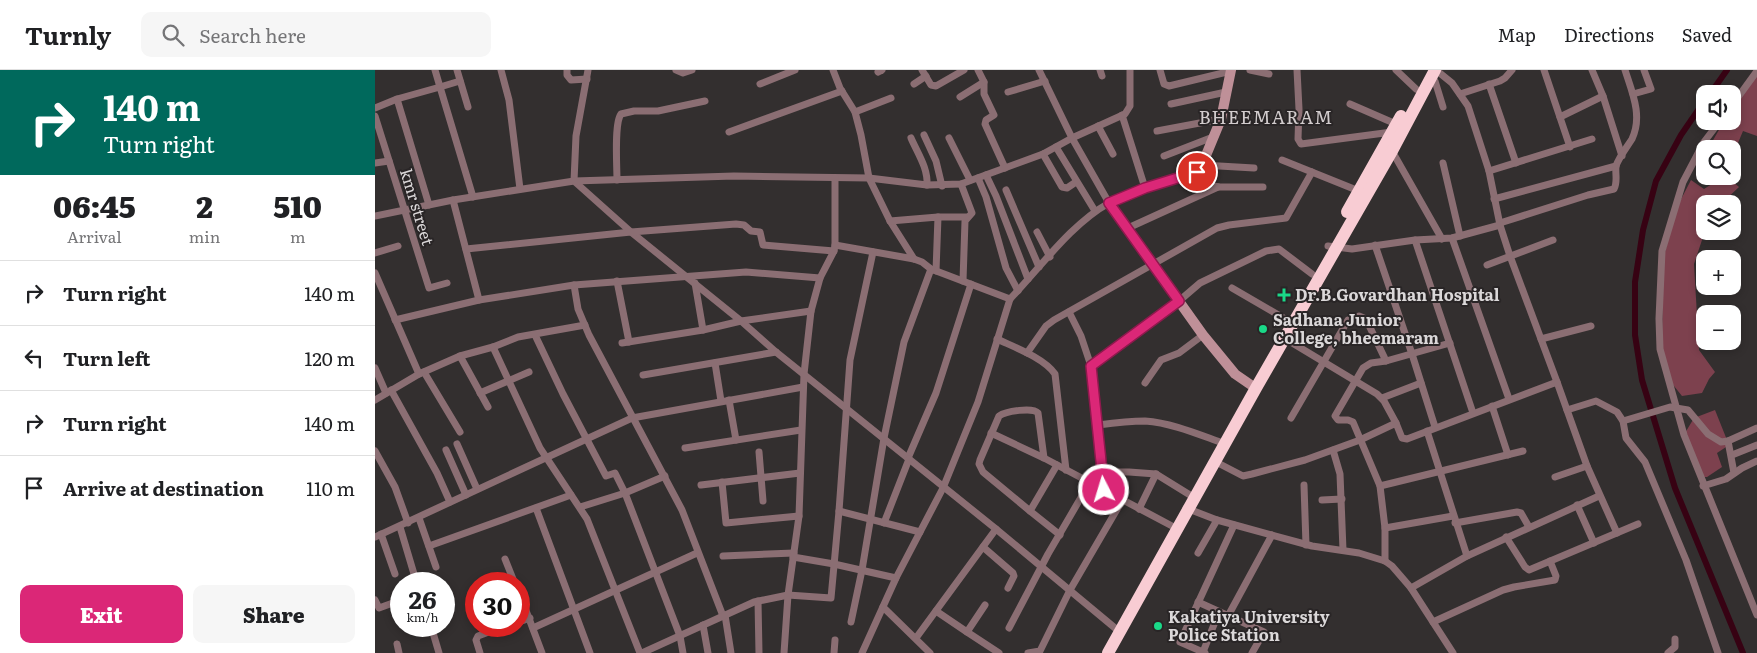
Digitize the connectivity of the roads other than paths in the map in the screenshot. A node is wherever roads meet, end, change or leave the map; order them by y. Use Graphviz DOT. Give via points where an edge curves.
graph roads {
  1 [pos="435,70"];
  2 [pos="457,70"];
  3 [pos="501,70"];
  4 [pos="567,70"];
  5 [pos="588,70"];
  6 [pos="676,70"];
  7 [pos="692,70"];
  8 [pos="795,70"];
  9 [pos="833,70"];
  10 [pos="964,70"];
  11 [pos="978,70"];
  12 [pos="1039,70"];
  13 [pos="1131,70"];
  14 [pos="1160,70"];
  15 [pos="1231,70"];
  16 [pos="1250,70"];
  17 [pos="1297,70"];
  18 [pos="1396,70"];
  19 [pos="1512,70"];
  20 [pos="1544,70"];
  21 [pos="1592,70"];
  22 [pos="1625,70"];
  23 [pos="1644,70"];
  24 [pos="1757,71"];
  25 [pos="1432,72"];
  26 [pos="924,73"];
  27 [pos="1269,74"];
  28 [pos="587,79"];
  29 [pos="460,81"];
  30 [pos="1045,81"];
  31 [pos="984,82"];
  32 [pos="760,84"];
  33 [pos="914,84"];
  34 [pos="1489,84"];
  35 [pos="440,87"];
  36 [pos="1416,88"];
  37 [pos="842,91"];
  38 [pos="1008,92"];
  39 [pos="1226,92"];
  40 [pos="1741,93"];
  41 [pos="1460,94"];
  42 [pos="1633,94"];
  43 [pos="960,96"];
  44 [pos="1603,96"];
  45 [pos="891,98"];
  46 [pos="397,99"];
  47 [pos="705,101"];
  48 [pos="1171,104"];
  49 [pos="1350,104"];
  50 [pos="468,107"];
  51 [pos="1443,107"];
  52 [pos="375,108"];
  53 [pos="855,112"];
  54 [pos="1122,115"];
  55 [pos="375,116"];
  56 [pos="1559,116"];
  57 [pos="1221,118"];
  58 [pos="1098,126"];
  59 [pos="1394,128"];
  60 [pos="1713,130"];
  61 [pos="1157,131"];
  62 [pos="729,132"];
  63 [pos="924,135"];
  64 [pos="1213,137"];
  65 [pos="911,138"];
  66 [pos="949,138"];
  67 [pos="1072,138"];
  68 [pos="1592,139"];
  69 [pos="1056,147"];
  70 [pos="1570,147"];
  71 [pos="1392,151"];
  72 [pos="1043,154"];
  73 [pos="1113,154"];
  74 [pos="1164,156"];
  75 [pos="1622,156"];
  76 [pos="1282,160"];
  77 [pos="389,161"];
  78 [pos="1443,163"];
  79 [pos="1516,163"];
  80 [pos="375,164"];
  81 [pos="1617,166"];
  82 [pos="1005,168"];
  83 [pos="1254,168"];
  84 [pos="1199,169"];
  85 [pos="1489,171"];
  86 [pos="1312,172"];
  87 [pos="986,175"];
  88 [pos="835,178"];
  89 [pos="869,178"];
  90 [pos="974,179"];
  91 [pos="617,180"];
  92 [pos="574,181"];
  93 [pos="1076,182"];
  94 [pos="961,184"];
  95 [pos="927,185"];
  96 [pos="942,186"];
  97 [pos="1217,187"];
  98 [pos="1263,187"];
  99 [pos="1145,188"];
  100 [pos="520,189"];
  101 [pos="1007,190"];
  102 [pos="1359,191"];
  103 [pos="473,197"];
  104 [pos="1494,199"];
  105 [pos="453,200"];
  106 [pos="1109,203"];
  107 [pos="429,205"];
  108 [pos="403,210"];
  109 [pos="1095,211"];
  110 [pos="375,216"];
  111 [pos="938,217"];
  112 [pos="967,217"];
  113 [pos="890,221"];
  114 [pos="1500,224"];
  115 [pos="1128,228"];
  116 [pos="631,232"];
  117 [pos="1037,232"];
  118 [pos="1456,236"];
  119 [pos="1442,239"];
  120 [pos="1415,240"];
  121 [pos="1553,240"];
  122 [pos="1375,245"];
  123 [pos="398,246"];
  124 [pos="1332,247"];
  125 [pos="835,248"];
  126 [pos="466,249"];
  127 [pos="873,252"];
  128 [pos="375,253"];
  129 [pos="1510,256"];
  130 [pos="1049,257"];
  131 [pos="914,259"];
  132 [pos="1153,264"];
  133 [pos="1487,265"];
  134 [pos="1039,268"];
  135 [pos="934,270"];
  136 [pos="375,274"];
  137 [pos="1312,274"];
  138 [pos="683,276"];
  139 [pos="821,278"];
  140 [pos="1027,279"];
  141 [pos="617,281"];
  142 [pos="447,283"];
  143 [pos="695,283"];
  144 [pos="967,283"];
  145 [pos="574,285"];
  146 [pos="1232,288"];
  147 [pos="1018,291"];
  148 [pos="1009,299"];
  149 [pos="479,300"];
  150 [pos="1179,301"];
  151 [pos="811,311"];
  152 [pos="1069,312"];
  153 [pos="395,320"];
  154 [pos="1287,320"];
  155 [pos="741,321"];
  156 [pos="585,325"];
  157 [pos="1591,326"];
  158 [pos="703,330"];
  159 [pos="535,335"];
  160 [pos="1203,335"];
  161 [pos="1284,338"];
  162 [pos="997,339"];
  163 [pos="1541,340"];
  164 [pos="1450,343"];
  165 [pos="493,347"];
  166 [pos="776,352"];
  167 [pos="1027,353"];
  168 [pos="1412,354"];
  169 [pos="460,356"];
  170 [pos="1386,361"];
  171 [pos="1323,362"];
  172 [pos="715,363"];
  173 [pos="1091,366"];
  174 [pos="375,368"];
  175 [pos="529,372"];
  176 [pos="422,373"];
  177 [pos="643,374"];
  178 [pos="804,374"];
  179 [pos="507,381"];
  180 [pos="1356,382"];
  181 [pos="1557,382"];
  182 [pos="1145,383"];
  183 [pos="1421,384"];
  184 [pos="1251,385"];
  185 [pos="803,387"];
  186 [pos="389,391"];
  187 [pos="480,393"];
  188 [pos="1382,398"];
  189 [pos="1509,399"];
  190 [pos="375,400"];
  191 [pos="725,400"];
  192 [pos="1492,406"];
  193 [pos="488,407"];
  194 [pos="847,408"];
  195 [pos="1567,410"];
  196 [pos="1473,413"];
  197 [pos="632,418"];
  198 [pos="1291,418"];
  199 [pos="1623,421"];
  200 [pos="1396,422"];
  201 [pos="1098,425"];
  202 [pos="1435,428"];
  203 [pos="1757,428"];
  204 [pos="801,430"];
  205 [pos="1427,431"];
  206 [pos="460,432"];
  207 [pos="991,433"];
  208 [pos="588,438"];
  209 [pos="884,438"];
  210 [pos="735,440"];
  211 [pos="1360,440"];
  212 [pos="1728,441"];
  213 [pos="1220,442"];
  214 [pos="457,444"];
  215 [pos="1757,445"];
  216 [pos="685,448"];
  217 [pos="446,450"];
  218 [pos="1333,450"];
  219 [pos="375,451"];
  220 [pos="1523,451"];
  221 [pos="759,452"];
  222 [pos="1508,455"];
  223 [pos="1732,455"];
  224 [pos="547,458"];
  225 [pos="909,458"];
  226 [pos="1044,458"];
  227 [pos="1757,461"];
  228 [pos="1216,462"];
  229 [pos="1057,465"];
  230 [pos="1587,466"];
  231 [pos="1066,470"];
  232 [pos="1439,471"];
  233 [pos="1103,472"];
  234 [pos="800,473"];
  235 [pos="1734,473"];
  236 [pos="1156,474"];
  237 [pos="665,476"];
  238 [pos="761,477"];
  239 [pos="1555,477"];
  240 [pos="721,482"];
  241 [pos="1090,482"];
  242 [pos="701,485"];
  243 [pos="1304,485"];
  244 [pos="1380,486"];
  245 [pos="1703,486"];
  246 [pos="943,488"];
  247 [pos="477,490"];
  248 [pos="1104,490"];
  249 [pos="625,493"];
  250 [pos="1190,494"];
  251 [pos="466,495"];
  252 [pos="571,495"];
  253 [pos="1599,496"];
  254 [pos="1123,499"];
  255 [pos="1342,499"];
  256 [pos="1322,500"];
  257 [pos="763,501"];
  258 [pos="450,502"];
  259 [pos="1577,505"];
  260 [pos="580,507"];
  261 [pos="536,508"];
  262 [pos="1186,508"];
  263 [pos="1139,509"];
  264 [pos="839,511"];
  265 [pos="1030,511"];
  266 [pos="799,516"];
  267 [pos="419,518"];
  268 [pos="870,519"];
  269 [pos="1454,519"];
  270 [pos="1217,520"];
  271 [pos="408,523"];
  272 [pos="884,523"];
  273 [pos="1638,524"];
  274 [pos="1234,525"];
  275 [pos="400,526"];
  276 [pos="1172,526"];
  277 [pos="1529,527"];
  278 [pos="1385,528"];
  279 [pos="996,529"];
  280 [pos="920,532"];
  281 [pos="1617,533"];
  282 [pos="1060,534"];
  283 [pos="378,536"];
  284 [pos="1272,536"];
  285 [pos="1507,537"];
  286 [pos="1595,543"];
  287 [pos="1306,545"];
  288 [pos="429,546"];
  289 [pos="983,548"];
  290 [pos="1343,550"];
  291 [pos="697,553"];
  292 [pos="1198,554"];
  293 [pos="793,555"];
  294 [pos="723,556"];
  295 [pos="1467,556"];
  296 [pos="505,559"];
  297 [pos="1385,561"];
  298 [pos="1550,561"];
  299 [pos="834,564"];
  300 [pos="436,568"];
  301 [pos="1041,568"];
  302 [pos="862,570"];
  303 [pos="394,572"];
  304 [pos="413,572"];
  305 [pos="510,572"];
  306 [pos="656,572"];
  307 [pos="897,578"];
  308 [pos="1008,588"];
  309 [pos="1411,588"];
  310 [pos="616,590"];
  311 [pos="1070,590"];
  312 [pos="789,595"];
  313 [pos="375,600"];
  314 [pos="758,601"];
  315 [pos="1198,602"];
  316 [pos="390,604"];
  317 [pos="985,605"];
  318 [pos="883,608"];
  319 [pos="574,610"];
  320 [pos="936,611"];
  321 [pos="1219,612"];
  322 [pos="724,616"];
  323 [pos="1228,616"];
  324 [pos="1757,616"];
  325 [pos="530,618"];
  326 [pos="851,622"];
  327 [pos="1433,622"];
  328 [pos="703,625"];
  329 [pos="533,628"];
  330 [pos="1009,628"];
  331 [pos="1115,628"];
  332 [pos="967,632"];
  333 [pos="680,636"];
  334 [pos="434,637"];
  335 [pos="478,637"];
  336 [pos="916,638"];
  337 [pos="1675,639"];
  338 [pos="835,640"];
  339 [pos="397,644"];
  340 [pos="399,653"];
  341 [pos="439,653"];
  342 [pos="480,653"];
  343 [pos="541,653"];
  344 [pos="590,653"];
  345 [pos="641,653"];
  346 [pos="683,653"];
  347 [pos="708,653"];
  348 [pos="731,653"];
  349 [pos="759,653"];
  350 [pos="784,653"];
  351 [pos="834,653"];
  352 [pos="862,653"];
  353 [pos="929,653"];
  354 [pos="999,653"];
  355 [pos="1028,653"];
  356 [pos="1101,653"];
  357 [pos="1108,653"];
  358 [pos="1204,653"];
  359 [pos="1252,653"];
  360 [pos="1453,653"];
  361 [pos="1668,653"];
  362 [pos="1718,653"];
  1 -- 35 [label="street"];
  2 -- 29 [label="street"];
  3 -- 100 [label="street" via="509,100"];
  4 -- 28 [label="street" via="571,80"];
  5 -- 28 [label="street"];
  6 -- 7 [label="street" via="683,73"];
  8 -- 32 [label="street"];
  9 -- 37 [label="street"];
  10 -- 26 [label="street" via="936,86 931,85"];
  11 -- 31 [label="street"];
  12 -- 30 [label="street"];
  13 -- 54 [label="street" via="1130,106"];
  14 -- 15 [label="street" via="1164,84 1169,86"];
  15 -- 39 [label="street"];
  16 -- 27 [label="street"];
  17 -- 59 [label="street" via="1298,139 1301,144"];
  18 -- 36 [label="street"];
  19 -- 34 [label="street" via="1505,78"];
  20 -- 56 [label="street"];
  21 -- 44 [label="street"];
  22 -- 42 [label="street"];
  23 -- 42 [label="street" via="1651,89"];
  24 -- 40 [label="street"];
  25 -- 36 [label="highway"];
  25 -- 41 [label="street" via="1444,75"];
  25 -- 51 [label="street"];
  25 -- 71 [label="highway"];
  26 -- 33 [label="street"];
  28 -- 92 [label="street" via="577,136"];
  29 -- 35 [label="street"];
  29 -- 50 [label="street"];
  30 -- 38 [label="street"];
  30 -- 67 [label="street"];
  31 -- 43 [label="street"];
  31 -- 82 [label="street" via="985,98 995,115 985,124"];
  34 -- 41 [label="street"];
  34 -- 79 [label="street"];
  35 -- 46 [label="street"];
  35 -- 103 [label="street"];
  36 -- 59 [label="highway"];
  37 -- 53 [label="street"];
  37 -- 62 [label="street"];
  39 -- 48 [label="street"];
  39 -- 57 [label="street"];
  41 -- 85 [label="street" via="1468,106"];
  42 -- 75 [label="street" via="1636,124"];
  44 -- 56 [label="street"];
  44 -- 75 [label="street"];
  45 -- 53 [label="street"];
  46 -- 52 [label="street"];
  46 -- 107 [label="street"];
  47 -- 91 [label="street" via="659,111 621,114 617,136"];
  49 -- 59 [label="street"];
  53 -- 89 [label="street"];
  54 -- 58 [label="street"];
  54 -- 99 [label="street"];
  55 -- 77 [label="street, kmr street"];
  56 -- 70 [label="street"];
  57 -- 61 [label="street"];
  57 -- 64 [label="street"];
  58 -- 67 [label="street"];
  58 -- 73 [label="street"];
  59 -- 102 [label="highway"];
  60 -- 245 [label="street" via="1683,182 1662,252 1659,310 1660,349 1683,435"];
  63 -- 96 [label="street" via="936,161"];
  64 -- 74 [label="street"];
  64 -- 84 [label="street"];
  65 -- 95 [label="street" via="925,168"];
  66 -- 90 [label="street"];
  67 -- 69 [label="street"];
  67 -- 106 [label="street"];
  68 -- 70 [label="street"];
  69 -- 72 [label="street"];
  69 -- 93 [label="street"];
  70 -- 79 [label="street"];
  71 -- 119 [label="street"];
  71 -- 124 [label="highway"];
  72 -- 82 [label="street"];
  72 -- 93 [label="street" via="1062,187 1067,188"];
  75 -- 81 [label="street"];
  76 -- 86 [label="street"];
  77 -- 80 [label="street"];
  77 -- 108 [label="street, kmr street"];
  78 -- 118 [label="street"];
  79 -- 85 [label="street"];
  81 -- 104 [label="street"];
  81 -- 114 [label="street" via="1616,186 1612,191 1588,195"];
  82 -- 87 [label="street"];
  83 -- 84 [label="street"];
  84 -- 97 [label="street" via="1206,184"];
  84 -- 99 [label="street"];
  85 -- 104 [label="street"];
  86 -- 102 [label="street"];
  86 -- 132 [label="street" via="1286,218 1217,228"];
  87 -- 90 [label="street"];
  87 -- 140 [label="street" via="997,196"];
  88 -- 89 [label="street"];
  88 -- 91 [label="street" via="734,176"];
  88 -- 125 [label="street"];
  89 -- 95 [label="street"];
  89 -- 113 [label="street"];
  90 -- 94 [label="street"];
  90 -- 147 [label="street" via="987,197 1006,268"];
  91 -- 92 [label="street"];
  92 -- 100 [label="street"];
  92 -- 116 [label="street"];
  93 -- 109 [label="street"];
  94 -- 96 [label="street"];
  94 -- 112 [label="street" via="971,212"];
  95 -- 96 [label="street"];
  97 -- 98 [label="street"];
  97 -- 115 [label="street"];
  99 -- 106 [label="street"];
  100 -- 103 [label="street"];
  101 -- 134 [label="street"];
  102 -- 124 [label="highway"];
  103 -- 105 [label="street"];
  104 -- 114 [label="street"];
  105 -- 107 [label="street"];
  105 -- 126 [label="street"];
  106 -- 109 [label="street"];
  106 -- 115 [label="street"];
  107 -- 108 [label="street"];
  108 -- 110 [label="street"];
  108 -- 142 [label="street, kmr street" via="429,288"];
  109 -- 130 [label="street"];
  111 -- 112 [label="street"];
  111 -- 113 [label="street"];
  111 -- 135 [label="street"];
  112 -- 144 [label="street"];
  113 -- 131 [label="street"];
  114 -- 118 [label="street"];
  114 -- 129 [label="street"];
  115 -- 132 [label="street"];
  116 -- 125 [label="street" via="741,224 751,231 760,232 763,245"];
  116 -- 126 [label="street"];
  116 -- 138 [label="street"];
  117 -- 130 [label="street"];
  118 -- 119 [label="street"];
  118 -- 189 [label="street"];
  119 -- 120 [label="street"];
  120 -- 122 [label="street"];
  120 -- 164 [label="street"];
  121 -- 129 [label="street"];
  122 -- 124 [label="street" via="1352,249"];
  122 -- 168 [label="street"];
  123 -- 128 [label="street"];
  124 -- 137 [label="highway"];
  124 -- 161 [label="highway"];
  125 -- 127 [label="street"];
  125 -- 139 [label="street"];
  126 -- 149 [label="street"];
  127 -- 131 [label="street"];
  127 -- 194 [label="street" via="850,360"];
  129 -- 133 [label="street"];
  129 -- 163 [label="street"];
  130 -- 134 [label="street"];
  131 -- 135 [label="street"];
  132 -- 150 [label="street"];
  132 -- 152 [label="street"];
  134 -- 140 [label="street"];
  135 -- 144 [label="street"];
  135 -- 209 [label="street" via="904,342"];
  136 -- 153 [label="street"];
  137 -- 150 [label="street" via="1279,249 1272,249 1199,283"];
  137 -- 154 [label="highway"];
  138 -- 139 [label="street" via="746,272"];
  138 -- 141 [label="street"];
  138 -- 143 [label="street"];
  139 -- 151 [label="street"];
  140 -- 147 [label="street"];
  141 -- 145 [label="street"];
  141 -- 158 [label="street" via="625,343"];
  143 -- 155 [label="street"];
  143 -- 158 [label="street"];
  144 -- 148 [label="street"];
  144 -- 225 [label="street" via="936,393"];
  145 -- 149 [label="street"];
  145 -- 156 [label="street" via="578,309"];
  146 -- 154 [label="street"];
  147 -- 148 [label="street"];
  148 -- 162 [label="street"];
  149 -- 153 [label="street"];
  150 -- 160 [label="street"];
  150 -- 173 [label="street"];
  151 -- 155 [label="street"];
  151 -- 178 [label="street"];
  152 -- 167 [label="street" via="1046,326"];
  152 -- 173 [label="street"];
  153 -- 176 [label="street"];
  154 -- 184 [label="highway"];
  155 -- 158 [label="street"];
  155 -- 166 [label="street"];
  156 -- 159 [label="street"];
  156 -- 197 [label="street"];
  157 -- 163 [label="street"];
  159 -- 165 [label="street" via="518,337"];
  159 -- 208 [label="street"];
  160 -- 182 [label="street" via="1179,353 1161,360"];
  160 -- 184 [label="street" via="1235,374"];
  161 -- 171 [label="street"];
  161 -- 228 [label="highway"];
  162 -- 167 [label="street"];
  162 -- 246 [label="street" via="978,402"];
  163 -- 181 [label="street"];
  164 -- 168 [label="street"];
  164 -- 196 [label="street"];
  165 -- 169 [label="street"];
  165 -- 179 [label="street"];
  166 -- 172 [label="street"];
  166 -- 178 [label="street"];
  167 -- 231 [label="street" via="1055,374"];
  168 -- 170 [label="street"];
  168 -- 183 [label="street"];
  169 -- 176 [label="street"];
  169 -- 187 [label="street"];
  170 -- 171 [label="street" via="1366,319 1359,316 1348,320"];
  170 -- 180 [label="street" via="1366,365"];
  171 -- 180 [label="street"];
  171 -- 198 [label="street"];
  172 -- 177 [label="street"];
  172 -- 191 [label="street"];
  173 -- 201 [label="street"];
  174 -- 186 [label="street"];
  175 -- 179 [label="street"];
  176 -- 186 [label="street"];
  176 -- 206 [label="street"];
  178 -- 185 [label="street"];
  178 -- 194 [label="street"];
  179 -- 187 [label="street"];
  179 -- 224 [label="street"];
  180 -- 188 [label="street"];
  180 -- 211 [label="street" via="1335,416 1338,420 1351,420"];
  181 -- 189 [label="street"];
  181 -- 195 [label="street"];
  183 -- 188 [label="street"];
  183 -- 202 [label="street"];
  184 -- 213 [label="highway"];
  185 -- 191 [label="street"];
  185 -- 204 [label="street"];
  186 -- 190 [label="street"];
  186 -- 258 [label="street" via="437,473"];
  187 -- 193 [label="street"];
  188 -- 200 [label="street"];
  189 -- 192 [label="street"];
  191 -- 197 [label="street"];
  191 -- 210 [label="street"];
  192 -- 196 [label="street"];
  192 -- 222 [label="street"];
  194 -- 209 [label="street"];
  194 -- 264 [label="street"];
  195 -- 199 [label="street" via="1596,401 1617,412"];
  195 -- 230 [label="street"];
  196 -- 202 [label="street"];
  197 -- 208 [label="street"];
  197 -- 237 [label="street"];
  199 -- 212 [label="street" via="1668,407 1679,408 1688,410 1712,438"];
  199 -- 362 [label="street" via="1626,438 1645,462 1680,545"];
  200 -- 205 [label="street" via="1404,439"];
  200 -- 211 [label="street"];
  201 -- 213 [label="street" via="1144,421 1183,429"];
  201 -- 233 [label="street"];
  202 -- 205 [label="street"];
  203 -- 212 [label="street"];
  204 -- 210 [label="street"];
  204 -- 234 [label="street"];
  205 -- 232 [label="street"];
  207 -- 226 [label="street"];
  207 -- 226 [label="street" via="996,420 1004,413 1036,410"];
  207 -- 265 [label="street" via="979,460 980,468"];
  208 -- 224 [label="street"];
  208 -- 249 [label="street" via="606,476 615,473"];
  209 -- 225 [label="street"];
  209 -- 268 [label="street"];
  210 -- 216 [label="street"];
  211 -- 218 [label="street"];
  211 -- 244 [label="street"];
  212 -- 223 [label="street"];
  213 -- 250 [label="highway"];
  214 -- 247 [label="street"];
  215 -- 223 [label="street"];
  217 -- 251 [label="street"];
  218 -- 228 [label="street" via="1243,476"];
  218 -- 255 [label="street" via="1340,474"];
  219 -- 271 [label="street" via="395,487"];
  220 -- 222 [label="street"];
  221 -- 238 [label="street"];
  222 -- 232 [label="street"];
  223 -- 235 [label="street"];
  224 -- 247 [label="street"];
  224 -- 252 [label="street"];
  225 -- 246 [label="street"];
  225 -- 272 [label="street"];
  226 -- 229 [label="street"];
  227 -- 235 [label="street"];
  228 -- 262 [label="highway"];
  229 -- 231 [label="street"];
  229 -- 265 [label="street"];
  230 -- 239 [label="street"];
  230 -- 253 [label="street"];
  231 -- 241 [label="street"];
  232 -- 244 [label="street"];
  232 -- 269 [label="street"];
  233 -- 236 [label="street"];
  233 -- 248 [label="street"];
  234 -- 238 [label="street"];
  234 -- 266 [label="street"];
  235 -- 245 [label="street"];
  236 -- 250 [label="street"];
  236 -- 263 [label="street"];
  237 -- 249 [label="street"];
  237 -- 291 [label="street" via="682,510"];
  238 -- 240 [label="street"];
  238 -- 257 [label="street"];
  240 -- 242 [label="street"];
  240 -- 266 [label="street" via="726,523"];
  241 -- 248 [label="street"];
  241 -- 282 [label="street"];
  243 -- 287 [label="street"];
  244 -- 278 [label="street"];
  245 -- 324 [label="street"];
  246 -- 279 [label="street"];
  246 -- 280 [label="street"];
  247 -- 251 [label="street"];
  248 -- 254 [label="street"];
  249 -- 260 [label="street"];
  249 -- 306 [label="street"];
  250 -- 262 [label="highway"];
  251 -- 258 [label="street"];
  252 -- 260 [label="street"];
  252 -- 261 [label="street"];
  253 -- 259 [label="street"];
  253 -- 281 [label="street"];
  254 -- 263 [label="street"];
  254 -- 311 [label="street"];
  255 -- 256 [label="street"];
  255 -- 290 [label="street"];
  258 -- 267 [label="street"];
  259 -- 277 [label="street"];
  259 -- 286 [label="street"];
  260 -- 310 [label="street"];
  261 -- 288 [label="street"];
  261 -- 319 [label="street"];
  262 -- 270 [label="street"];
  262 -- 276 [label="highway"];
  262 -- 357 [label="highway"];
  263 -- 276 [label="street"];
  264 -- 268 [label="street"];
  264 -- 299 [label="street"];
  265 -- 282 [label="street"];
  266 -- 293 [label="street"];
  267 -- 271 [label="street"];
  267 -- 288 [label="street"];
  268 -- 272 [label="street"];
  268 -- 302 [label="street"];
  269 -- 277 [label="street" via="1517,512"];
  269 -- 278 [label="street"];
  269 -- 295 [label="street"];
  270 -- 274 [label="street"];
  270 -- 292 [label="street"];
  271 -- 275 [label="street"];
  272 -- 280 [label="street"];
  273 -- 281 [label="street"];
  274 -- 284 [label="street"];
  274 -- 315 [label="street"];
  275 -- 283 [label="street"];
  275 -- 304 [label="street"];
  276 -- 331 [label="highway"];
  277 -- 285 [label="street"];
  278 -- 297 [label="street"];
  279 -- 289 [label="street"];
  279 -- 301 [label="street"];
  280 -- 307 [label="street"];
  281 -- 286 [label="street"];
  282 -- 301 [label="street"];
  283 -- 303 [label="street"];
  284 -- 287 [label="street"];
  284 -- 323 [label="street"];
  285 -- 295 [label="street"];
  285 -- 298 [label="street" via="1527,569"];
  286 -- 298 [label="street"];
  287 -- 290 [label="street"];
  288 -- 300 [label="street"];
  289 -- 308 [label="street" via="1013,573"];
  289 -- 320 [label="street"];
  290 -- 297 [label="street"];
  291 -- 306 [label="street"];
  291 -- 322 [label="street"];
  293 -- 294 [label="street"];
  293 -- 299 [label="street"];
  293 -- 312 [label="street"];
  295 -- 309 [label="street"];
  296 -- 305 [label="street"];
  297 -- 309 [label="street"];
  298 -- 327 [label="street" via="1555,580 1508,588"];
  299 -- 302 [label="street"];
  299 -- 312 [label="street" via="831,598"];
  301 -- 311 [label="street"];
  301 -- 330 [label="street"];
  302 -- 307 [label="street"];
  302 -- 326 [label="street"];
  306 -- 310 [label="street"];
  306 -- 333 [label="street"];
  307 -- 318 [label="street"];
  309 -- 327 [label="street"];
  310 -- 319 [label="street"];
  310 -- 345 [label="street"];
  311 -- 331 [label="street"];
  311 -- 355 [label="street" via="1040,651"];
  312 -- 314 [label="street"];
  312 -- 350 [label="street"];
  313 -- 316 [label="street" via="379,608"];
  314 -- 322 [label="street"];
  314 -- 349 [label="street"];
  315 -- 321 [label="street"];
  315 -- 358 [label="street" via="1180,642"];
  317 -- 332 [label="street"];
  318 -- 336 [label="street"];
  318 -- 352 [label="street"];
  319 -- 329 [label="street"];
  319 -- 344 [label="street"];
  320 -- 332 [label="street"];
  320 -- 336 [label="street"];
  321 -- 323 [label="street"];
  321 -- 358 [label="street"];
  322 -- 328 [label="street"];
  322 -- 348 [label="street"];
  323 -- 359 [label="street" via="1264,632"];
  325 -- 329 [label="street"];
  327 -- 360 [label="street"];
  328 -- 333 [label="street"];
  328 -- 347 [label="street"];
  329 -- 343 [label="street"];
  331 -- 356 [label="highway"];
  332 -- 354 [label="street"];
  333 -- 345 [label="street"];
  333 -- 346 [label="street"];
  334 -- 341 [label="street"];
  335 -- 342 [label="street"];
  336 -- 353 [label="street"];
  337 -- 361 [label="street" via="1675,647"];
  338 -- 351 [label="street"];
  339 -- 340 [label="street"];
}
